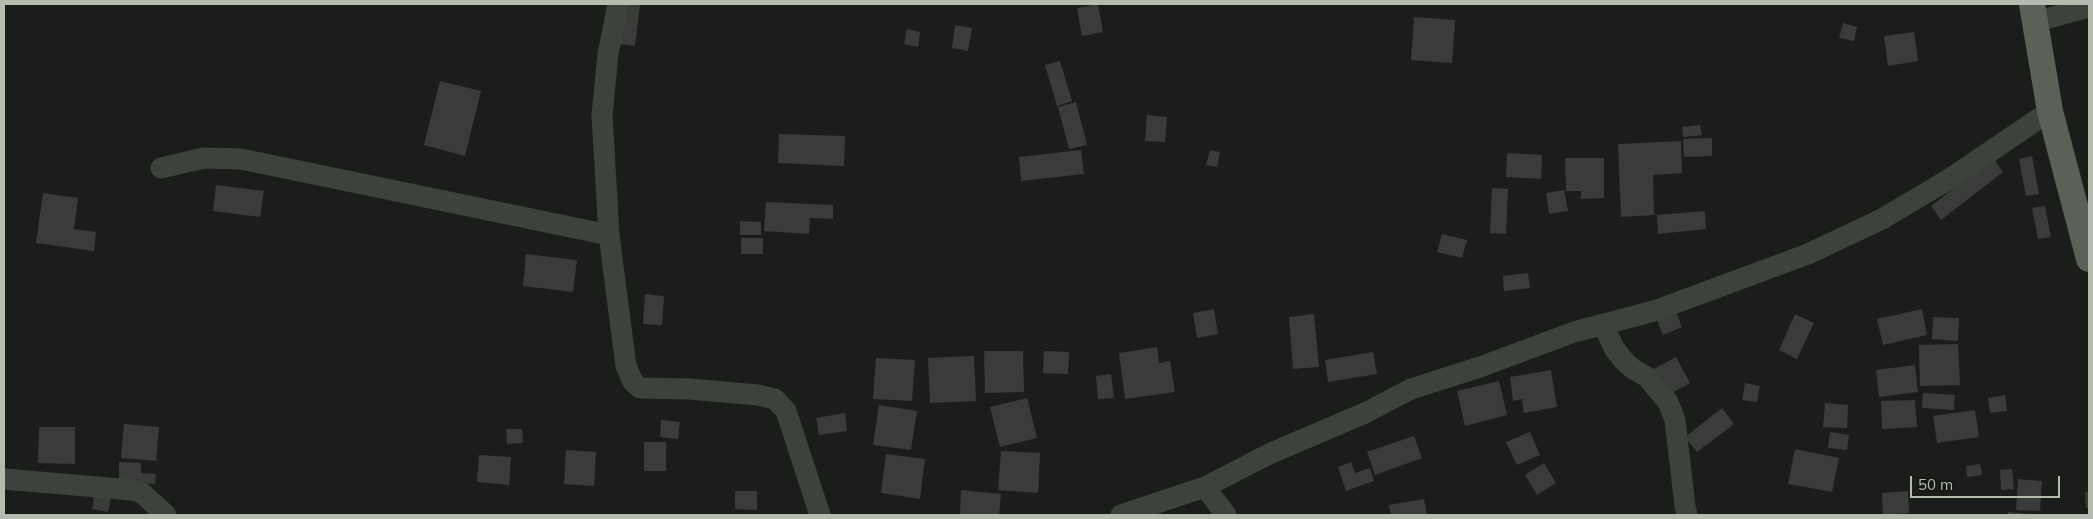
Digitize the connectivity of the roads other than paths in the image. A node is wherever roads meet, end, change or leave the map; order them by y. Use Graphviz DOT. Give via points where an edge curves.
graph roads {
  1 [pos="618,4"];
  2 [pos="2089,7"];
  3 [pos="2033,13"];
  4 [pos="2050,111"];
  5 [pos="161,168"];
  6 [pos="609,234"];
  7 [pos="2089,259"];
  8 [pos="1603,324"];
  9 [pos="4,479"];
  10 [pos="1205,486"];
  11 [pos="166,515"];
  12 [pos="820,515"];
  13 [pos="1121,515"];
  14 [pos="1226,515"];
  15 [pos="1687,515"];
  1 -- 6 [label="street" via="608,54 602,115"];
  2 -- 3 [label="street"];
  3 -- 4 [label="main road"];
  4 -- 7 [label="main road"];
  4 -- 8 [label="street" via="1951,178 1882,219 1808,254 1654,311"];
  5 -- 6 [label="street" via="204,158 241,159"];
  6 -- 12 [label="street" via="626,366 633,382 640,388 758,395 775,399 786,411"];
  8 -- 10 [label="street" via="1411,389"];
  8 -- 15 [label="street" via="1624,361 1647,377 1668,402 1675,420"];
  9 -- 11 [label="street" via="132,490 142,493"];
  10 -- 13 [label="street"];
  10 -- 14 [label="street"];
}
